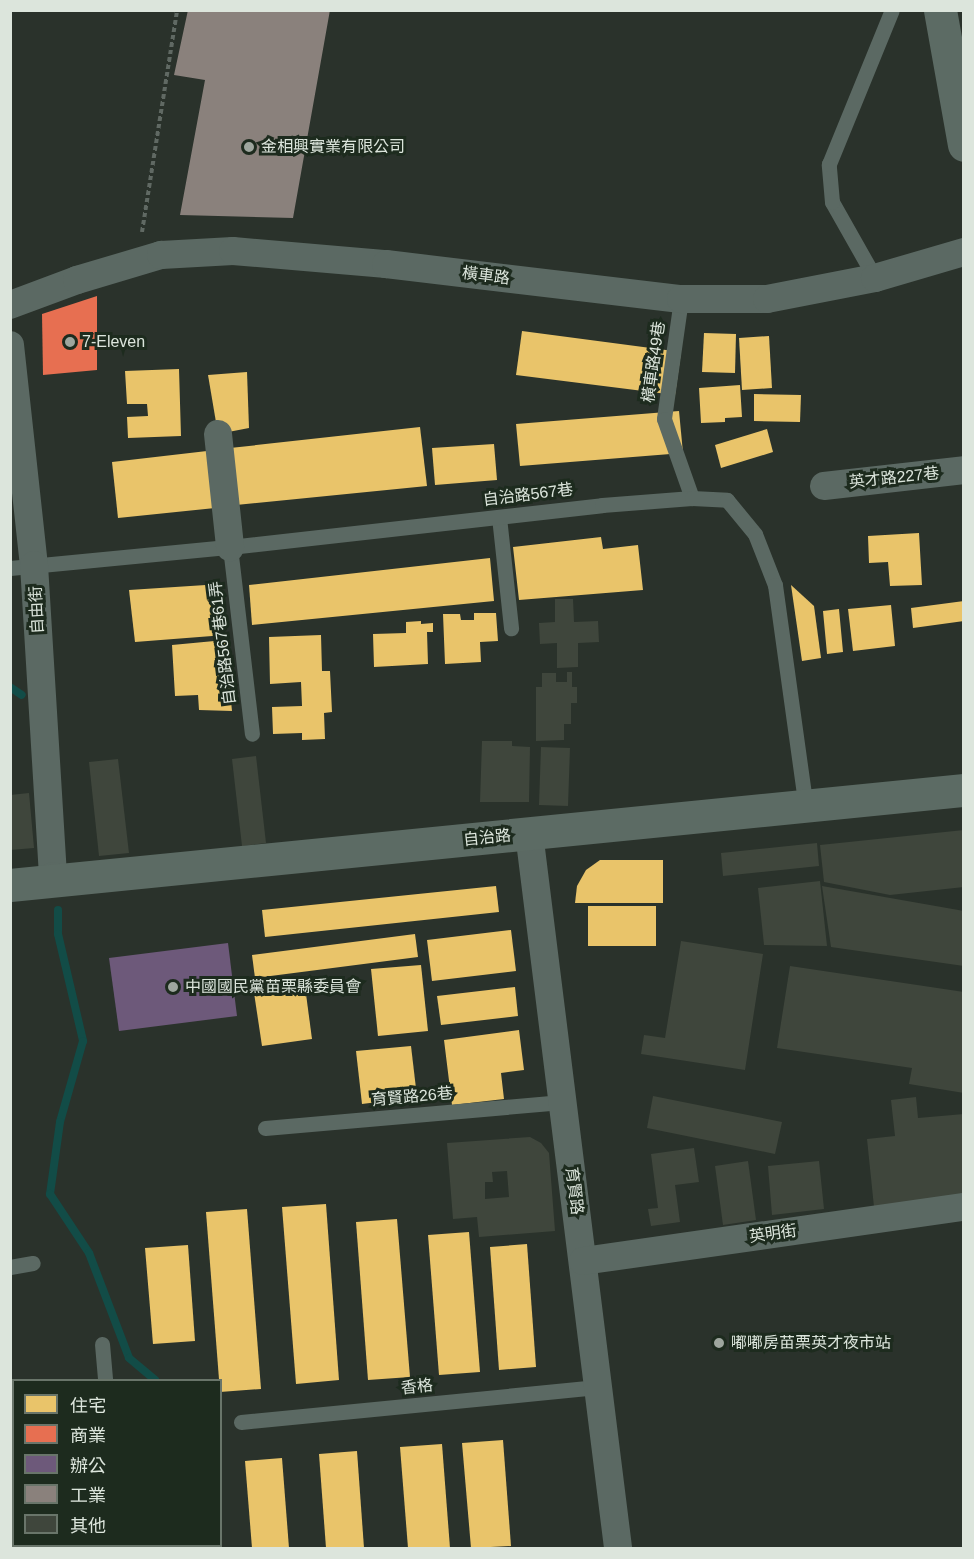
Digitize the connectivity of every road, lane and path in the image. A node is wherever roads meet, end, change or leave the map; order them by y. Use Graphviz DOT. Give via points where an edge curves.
graph roads {
  1 [pos="177,10"];
  2 [pos="892,10"];
  3 [pos="940,10"];
  4 [pos="963,145"];
  5 [pos="963,252"];
  6 [pos="137,262"];
  7 [pos="875,278"];
  8 [pos="681,299"];
  9 [pos="10,305"];
  10 [pos="10,345"];
  11 [pos="218,434"];
  12 [pos="963,470"];
  13 [pos="824,486"];
  14 [pos="692,498"];
  15 [pos="499,517"];
  16 [pos="230,547"];
  17 [pos="22,566"];
  18 [pos="511,628"];
  19 [pos="252,734"];
  20 [pos="963,790"];
  21 [pos="806,808"];
  22 [pos="529,833"];
  23 [pos="51,878"];
  24 [pos="10,885"];
  25 [pos="562,1102"];
  26 [pos="265,1128"];
  27 [pos="963,1207"];
  28 [pos="583,1261"];
  29 [pos="33,1263"];
  30 [pos="10,1267"];
  31 [pos="102,1344"];
  32 [pos="105,1379"];
  33 [pos="597,1387"];
  34 [pos="241,1422"];
  35 [pos="618,1548"];
  1 -- 6 [label="path"];
  2 -- 7 [label="lane" via="829,164 832,202"];
  3 -- 4 [label="street"];
  5 -- 7 [label="street, 橫車路"];
  6 -- 8 [label="street, 橫車路" via="161,255 233,251 387,264"];
  6 -- 9 [label="street, 橫車路"];
  7 -- 8 [label="street, 橫車路" via="766,299"];
  8 -- 14 [label="lane, 橫車路49巷" via="664,419"];
  10 -- 17 [label="street, 自由街"];
  11 -- 16 [label="street"];
  12 -- 13 [label="street, 英才路227巷"];
  14 -- 15 [label="lane, 自治路567巷"];
  14 -- 21 [label="lane, 自治路567巷" via="727,500 755,534 774,585"];
  15 -- 16 [label="lane, 自治路567巷"];
  15 -- 18 [label="lane"];
  16 -- 17 [label="lane, 自治路567巷"];
  16 -- 19 [label="lane, 自治路567巷61弄"];
  17 -- 23 [label="street, 自由街"];
  20 -- 21 [label="street, 自治路"];
  21 -- 22 [label="street, 自治路"];
  22 -- 23 [label="street, 自治路"];
  22 -- 25 [label="street, 育賢路"];
  23 -- 24 [label="street, 自治路"];
  25 -- 26 [label="lane, 育賢路26巷"];
  25 -- 28 [label="street, 育賢路"];
  27 -- 28 [label="street, 英明街"];
  28 -- 33 [label="street, 育賢路"];
  29 -- 30 [label="lane"];
  31 -- 32 [label="lane"];
  33 -- 34 [label="lane, 香格"];
  33 -- 35 [label="street, 育賢路"];
}
